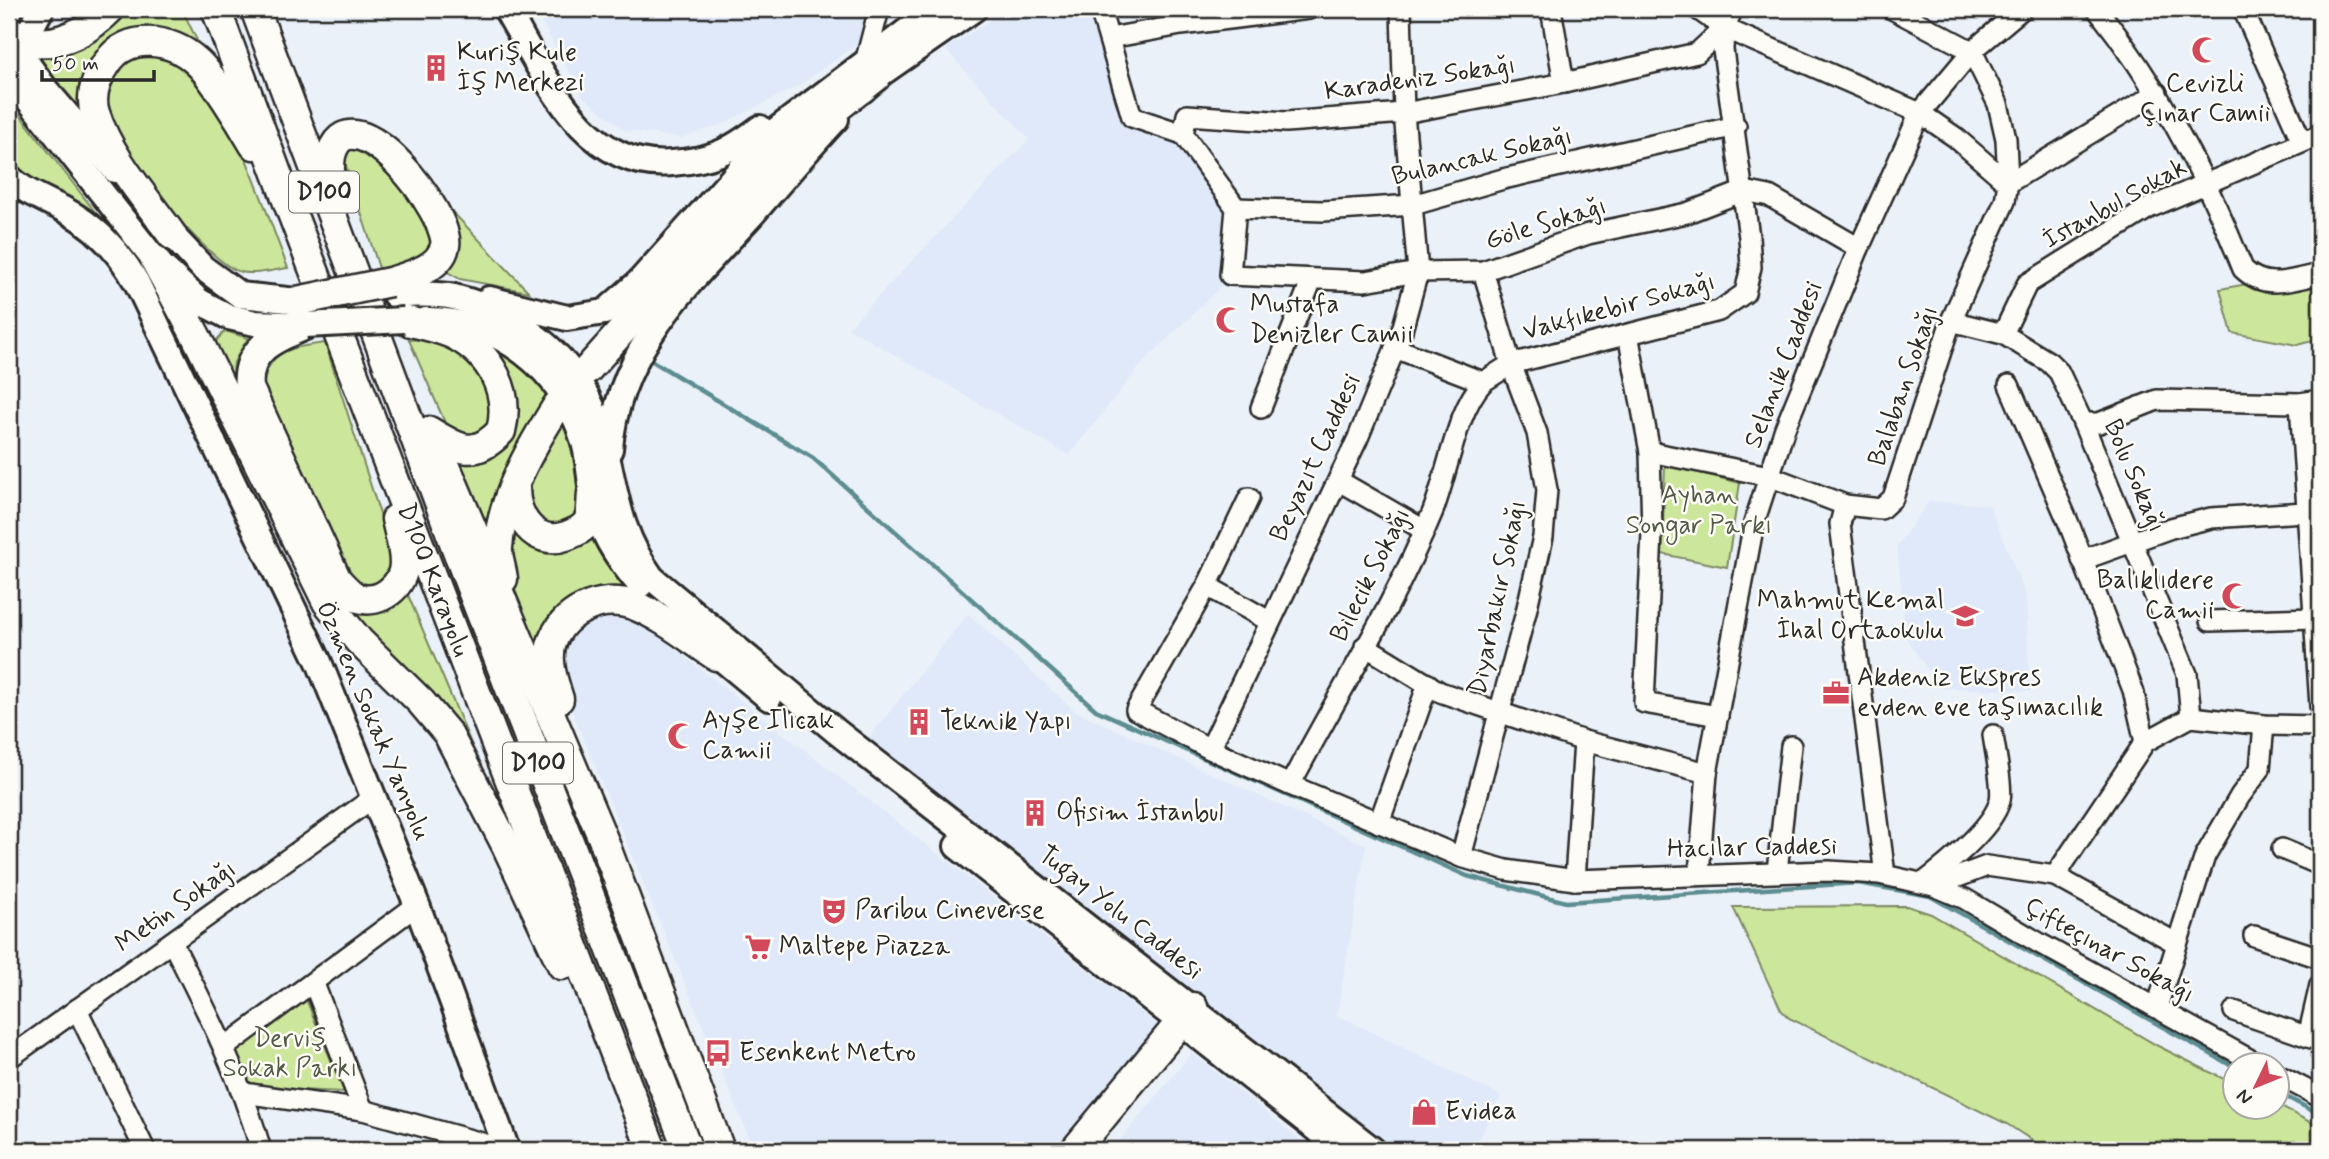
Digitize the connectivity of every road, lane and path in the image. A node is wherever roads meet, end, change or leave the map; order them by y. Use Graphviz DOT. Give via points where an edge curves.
graph roads {
  1 [pos="110,9"];
  2 [pos="216,9"];
  3 [pos="255,9"];
  4 [pos="506,9"];
  5 [pos="879,9"];
  6 [pos="936,9"];
  7 [pos="974,9"];
  8 [pos="1100,9"];
  9 [pos="1309,9"];
  10 [pos="1401,9"];
  11 [pos="1551,9"];
  12 [pos="1697,9"];
  13 [pos="1734,9"];
  14 [pos="1892,9"];
  15 [pos="2022,9"];
  16 [pos="2097,9"];
  17 [pos="2243,9"];
  18 [pos="1179,17"];
  19 [pos="22,26"];
  20 [pos="1724,28"];
  21 [pos="1110,38"];
  22 [pos="1972,51"];
  23 [pos="871,68"];
  24 [pos="11,80"];
  25 [pos="1564,83"];
  26 [pos="2157,93"];
  27 [pos="1404,113"];
  28 [pos="1920,113"];
  29 [pos="1736,126"];
  30 [pos="1184,134"];
  31 [pos="2311,138"];
  32 [pos="9,177"];
  33 [pos="2008,183"];
  34 [pos="2204,183"];
  35 [pos="1744,191"];
  36 [pos="285,195"];
  37 [pos="1413,205"];
  38 [pos="330,208"];
  39 [pos="1236,208"];
  40 [pos="172,235"];
  41 [pos="1858,248"];
  42 [pos="155,260"];
  43 [pos="1483,271"];
  44 [pos="1418,272"];
  45 [pos="2320,274"];
  46 [pos="1312,279"];
  47 [pos="396,299"];
  48 [pos="302,313"];
  49 [pos="1951,321"];
  50 [pos="1628,334"];
  51 [pos="2003,334"];
  52 [pos="1395,348"];
  53 [pos="1511,364"];
  54 [pos="587,369"];
  55 [pos="393,375"];
  56 [pos="1483,382"];
  57 [pos="2009,384"];
  58 [pos="2320,400"];
  59 [pos="2300,403"];
  60 [pos="556,406"];
  61 [pos="1261,408"];
  62 [pos="2084,422"];
  63 [pos="429,431"];
  64 [pos="383,447"];
  65 [pos="1650,452"];
  66 [pos="1769,476"];
  67 [pos="1339,481"];
  68 [pos="515,486"];
  69 [pos="602,487"];
  70 [pos="1249,498"];
  71 [pos="1846,505"];
  72 [pos="2314,511"];
  73 [pos="1424,530"];
  74 [pos="2134,541"];
  75 [pos="2082,560"];
  76 [pos="1207,586"];
  77 [pos="2315,618"];
  78 [pos="1269,621"];
  79 [pos="2210,621"];
  80 [pos="1365,646"];
  81 [pos="716,656"];
  82 [pos="537,680"];
  83 [pos="1428,684"];
  84 [pos="2320,706"];
  85 [pos="1501,712"];
  86 [pos="1718,716"];
  87 [pos="2191,717"];
  88 [pos="2264,725"];
  89 [pos="2320,726"];
  90 [pos="1993,735"];
  91 [pos="1584,741"];
  92 [pos="2145,742"];
  93 [pos="1791,746"];
  94 [pos="1210,749"];
  95 [pos="1707,773"];
  96 [pos="1290,785"];
  97 [pos="373,798"];
  98 [pos="1379,823"];
  99 [pos="603,839"];
  100 [pos="2282,849"];
  101 [pos="1461,857"];
  102 [pos="2320,864"];
  103 [pos="1777,871"];
  104 [pos="1699,874"];
  105 [pos="1885,875"];
  106 [pos="2055,876"];
  107 [pos="1575,880"];
  108 [pos="1928,885"];
  109 [pos="417,905"];
  110 [pos="2254,936"];
  111 [pos="172,942"];
  112 [pos="2176,943"];
  113 [pos="2320,958"];
  114 [pos="314,984"];
  115 [pos="2320,985"];
  116 [pos="2157,1007"];
  117 [pos="77,1009"];
  118 [pos="2234,1011"];
  119 [pos="1192,1020"];
  120 [pos="2314,1039"];
  121 [pos="225,1047"];
  122 [pos="2232,1050"];
  123 [pos="9,1058"];
  124 [pos="2290,1081"];
  125 [pos="626,1084"];
  126 [pos="244,1093"];
  127 [pos="2320,1097"];
  128 [pos="363,1110"];
  129 [pos="145,1150"];
  130 [pos="261,1150"];
  131 [pos="507,1150"];
  132 [pos="652,1150"];
  133 [pos="688,1150"];
  134 [pos="720,1150"];
  135 [pos="1075,1150"];
  136 [pos="1097,1150"];
  137 [pos="1343,1150"];
  138 [pos="1373,1150"];
  1 -- 19 [label="highway" via="94,25 57,41 27,41"];
  2 -- 36 [label="highway, D100 Karayolu / D100"];
  3 -- 38 [label="highway, D100 Karayolu / D100"];
  4 -- 23 [label="main road" via="584,130 622,157 636,161 690,162 728,152"];
  5 -- 23 [label="street"];
  6 -- 23 [label="main road"];
  7 -- 23 [label="main road"];
  8 -- 21 [label="street"];
  9 -- 18 [label="street"];
  10 -- 27 [label="street, Beyazıt Caddesi"];
  11 -- 25 [label="street"];
  12 -- 20 [label="street"];
  13 -- 20 [label="street, Vakfıkebir Sokağı"];
  14 -- 22 [label="street"];
  15 -- 22 [label="street, Selanik Caddesi"];
  16 -- 26 [label="street"];
  17 -- 31 [label="street"];
  18 -- 21 [label="street"];
  19 -- 40 [label="main road" via="46,90"];
  20 -- 25 [label="street, Karadeniz Sokağı" via="1697,53"];
  20 -- 28 [label="street"];
  20 -- 29 [label="street, Vakfıkebir Sokağı" via="1724,62"];
  21 -- 30 [label="street" via="1132,117"];
  22 -- 28 [label="street, Selanik Caddesi"];
  22 -- 33 [label="street, Balaban Sokağı" via="1998,104 2006,139"];
  23 -- 47 [label="main road" via="775,131 639,282 605,312 567,318 453,290"];
  23 -- 54 [label="highway" via="788,148"];
  23 -- 69 [label="main road" via="642,343 613,417"];
  24 -- 42 [label="main road"];
  25 -- 27 [label="street, Karadeniz Sokağı"];
  26 -- 33 [label="street"];
  26 -- 34 [label="street"];
  27 -- 30 [label="street, Karadeniz Sokağı" via="1286,122 1187,115"];
  27 -- 37 [label="street, Beyazıt Caddesi"];
  28 -- 33 [label="street"];
  28 -- 41 [label="street, Selanik Caddesi"];
  29 -- 35 [label="street, Vakfıkebir Sokağı"];
  29 -- 37 [label="street, Bulancak Sokağı" via="1503,179"];
  30 -- 39 [label="street"];
  31 -- 34 [label="street, İstanbul Sokak"];
  32 -- 97 [label="main road, Özmen Sokak Yanyolu" via="82,219 127,265 319,662"];
  33 -- 49 [label="street, Balaban Sokağı" via="2005,201"];
  34 -- 45 [label="street" via="2250,276 2270,284"];
  34 -- 51 [label="street, İstanbul Sokak" via="2149,208 2027,284"];
  35 -- 41 [label="street" via="1769,196"];
  35 -- 43 [label="street, Göle Sokağı" via="1687,213 1588,234"];
  35 -- 50 [label="street, Vakfıkebir Sokağı" via="1751,267 1745,293 1719,311"];
  36 -- 40 [label="highway" via="196,61 161,42 141,41 114,53 101,71 95,80 94,110 111,148"];
  36 -- 64 [label="highway, D100 Karayolu / D100"];
  37 -- 39 [label="street, Bulancak Sokağı" via="1324,211"];
  37 -- 44 [label="street, Beyazıt Caddesi"];
  38 -- 47 [label="highway" via="332,154 339,141 352,135 371,138 418,188 446,229 445,247 435,263"];
  38 -- 55 [label="highway, D100 Karayolu / D100"];
  39 -- 46 [label="street, Göle Sokağı" via="1230,275"];
  40 -- 48 [label="main road" via="203,268 240,295"];
  41 -- 66 [label="street, Selanik Caddesi"];
  42 -- 48 [label="main road" via="199,301 229,317 255,323"];
  42 -- 125 [label="highway" via="327,602 448,734"];
  43 -- 44 [label="street, Göle Sokağı"];
  43 -- 53 [label="street, Diyarbakır Sokağı"];
  44 -- 46 [label="street, Göle Sokağı" via="1365,281"];
  44 -- 52 [label="street, Beyazıt Caddesi"];
  46 -- 61 [label="street"];
  47 -- 48 [label="highway, bridge"];
  47 -- 48 [label="main road, bridge"];
  47 -- 63 [label="highway" via="475,349 495,371 502,395 501,431 481,448 453,445"];
  47 -- 69 [label="main road" via="482,327 537,365 556,383 578,424 591,475"];
  48 -- 64 [label="highway" via="256,355 247,371 249,388 337,580 355,597 372,600 397,584 404,564"];
  49 -- 51 [label="street, Bolu Sokağı"];
  49 -- 71 [label="street, Balaban Sokağı" via="1893,498 1881,509"];
  50 -- 53 [label="street, Vakfıkebir Sokağı"];
  50 -- 65 [label="street"];
  51 -- 62 [label="street, Bolu Sokağı" via="2059,372"];
  52 -- 56 [label="street"];
  52 -- 67 [label="street, Beyazıt Caddesi"];
  53 -- 56 [label="street, Vakfıkebir Sokağı"];
  53 -- 85 [label="street, Diyarbakır Sokağı" via="1537,432 1547,490 1543,537"];
  55 -- 63 [label="highway"];
  55 -- 133 [label="highway, D100 Karayolu / D100"];
  56 -- 73 [label="street, Bilecik Sokağı" via="1463,421"];
  57 -- 75 [label="street"];
  58 -- 59 [label="street"];
  59 -- 62 [label="street" via="2157,401 2099,423"];
  59 -- 72 [label="street"];
  60 -- 68 [label="highway"];
  62 -- 74 [label="street, Bolu Sokağı"];
  63 -- 82 [label="highway"];
  64 -- 125 [label="highway, D100 Karayolu / D100"];
  65 -- 66 [label="street, Balaban Sokağı"];
  65 -- 86 [label="street" via="1652,533 1644,703"];
  66 -- 71 [label="street, Balaban Sokağı"];
  66 -- 86 [label="street, Selanik Caddesi" via="1754,523"];
  67 -- 73 [label="street"];
  67 -- 78 [label="street, Beyazıt Caddesi"];
  68 -- 69 [label="highway" via="515,505 524,522 540,537 554,540 576,533 589,520"];
  68 -- 82 [label="highway" via="498,548 505,586"];
  69 -- 81 [label="main road, Tugay Yolu Caddesi" via="601,524 624,566 644,591"];
  69 -- 119 [label="main road, Tugay Yolu Caddesi" via="652,578"];
  70 -- 76 [label="street"];
  71 -- 105 [label="street" via="1840,524"];
  72 -- 74 [label="street" via="2211,518"];
  72 -- 77 [label="street"];
  73 -- 80 [label="street, Bilecik Sokağı"];
  74 -- 75 [label="street"];
  74 -- 87 [label="street, Bolu Sokağı" via="2188,674"];
  75 -- 92 [label="street" via="2133,690"];
  76 -- 78 [label="street"];
  76 -- 94 [label="street, Hacılar Caddesi" via="1136,710"];
  77 -- 79 [label="street"];
  77 -- 84 [label="street"];
  78 -- 94 [label="street, Beyazıt Caddesi"];
  80 -- 83 [label="street"];
  80 -- 96 [label="street, Bilecik Sokağı"];
  81 -- 99 [label="highway" via="632,605 604,601 581,609 560,626 551,647 551,673"];
  81 -- 119 [label="main road, Tugay Yolu Caddesi"];
  82 -- 99 [label="highway"];
  83 -- 85 [label="street"];
  83 -- 98 [label="street"];
  85 -- 91 [label="street"];
  85 -- 101 [label="street, Diyarbakır Sokağı"];
  86 -- 95 [label="street, Selanik Caddesi"];
  87 -- 88 [label="street"];
  87 -- 92 [label="street"];
  88 -- 89 [label="street"];
  88 -- 112 [label="street" via="2260,769 2205,856"];
  90 -- 108 [label="street" via="2000,800 1980,831"];
  91 -- 95 [label="street"];
  91 -- 107 [label="street"];
  92 -- 106 [label="street"];
  93 -- 103 [label="street"];
  94 -- 96 [label="street, Hacılar Caddesi"];
  95 -- 104 [label="street, Selanik Caddesi"];
  96 -- 98 [label="street, Hacılar Caddesi"];
  97 -- 109 [label="main road, Özmen Sokak Yanyolu"];
  97 -- 111 [label="street, Metin Sokağı"];
  98 -- 101 [label="street, Hacılar Caddesi"];
  99 -- 134 [label="highway"];
  100 -- 102 [label="street"];
  101 -- 107 [label="street, Hacılar Caddesi" via="1506,870"];
  103 -- 104 [label="street, Hacılar Caddesi"];
  103 -- 105 [label="street, Hacılar Caddesi"];
  104 -- 107 [label="street, Hacılar Caddesi"];
  105 -- 108 [label="street, Hacılar Caddesi"];
  106 -- 108 [label="street" via="1987,866"];
  106 -- 112 [label="street"];
  108 -- 116 [label="street, Çifteçınar Sokağı" via="1965,899"];
  109 -- 114 [label="street"];
  109 -- 131 [label="main road, Özmen Sokak Yanyolu"];
  110 -- 113 [label="street"];
  111 -- 117 [label="street, Metin Sokağı"];
  111 -- 121 [label="street"];
  112 -- 116 [label="street"];
  114 -- 121 [label="street"];
  114 -- 128 [label="street"];
  115 -- 120 [label="street"];
  116 -- 122 [label="street, Çifteçınar Sokağı"];
  117 -- 123 [label="street, Metin Sokağı"];
  117 -- 129 [label="street"];
  118 -- 120 [label="street"];
  119 -- 135 [label="highway"];
  119 -- 136 [label="highway"];
  119 -- 137 [label="main road, Tugay Yolu Caddesi"];
  119 -- 138 [label="main road, Tugay Yolu Caddesi"];
  121 -- 126 [label="street"];
  124 -- 127 [label="street"];
  125 -- 132 [label="highway, D100 Karayolu / D100"];
  126 -- 128 [label="street"];
  126 -- 130 [label="street"];
  128 -- 131 [label="street"];
}
